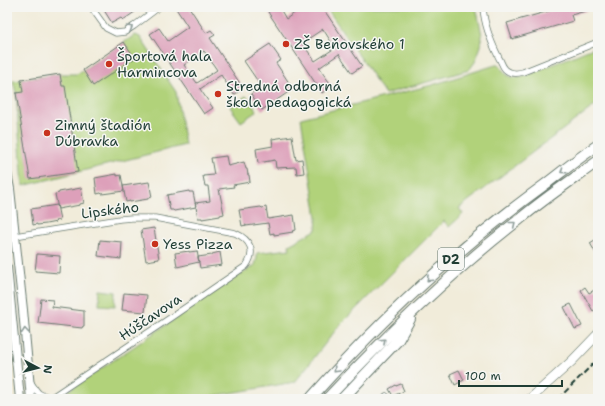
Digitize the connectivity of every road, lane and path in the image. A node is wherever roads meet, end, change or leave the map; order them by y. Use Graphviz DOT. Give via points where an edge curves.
graph roads {
  1 [pos="91,7"];
  2 [pos="159,7"];
  3 [pos="483,7"];
  4 [pos="598,42"];
  5 [pos="597,145"];
  6 [pos="598,161"];
  7 [pos="7,172"];
  8 [pos="8,189"];
  9 [pos="15,236"];
  10 [pos="250,247"];
  11 [pos="7,266"];
  12 [pos="417,307"];
  13 [pos="598,334"];
  14 [pos="29,381"];
  15 [pos="51,398"];
  16 [pos="20,399"];
  17 [pos="31,399"];
  18 [pos="310,399"];
  19 [pos="327,399"];
  20 [pos="342,399"];
  21 [pos="530,399"];
  1 -- 2 [label="street, one-way" via="106,28 116,34 125,32"];
  3 -- 4 [label="street" via="489,34 501,61 505,69 516,74"];
  5 -- 18 [label="highway, D2, one-way" via="513,207 408,297"];
  12 -- 6 [label="highway, D2, one-way" via="521,218"];
  7 -- 8 [label="street"];
  8 -- 9 [label="street"];
  9 -- 10 [label="street, Lipského" via="127,218 147,218 235,234 242,236"];
  14 -- 9 [label="street, one-way"];
  10 -- 15 [label="street, Húščavova" via="252,254 246,266"];
  11 -- 16 [label="street"];
  19 -- 12 [label="highway, D2, one-way"];
  12 -- 20 [label="highway" via="398,340"];
  13 -- 21 [label="main road"];
  14 -- 15 [label="street" via="43,396"];
  14 -- 17 [label="street"];
}
